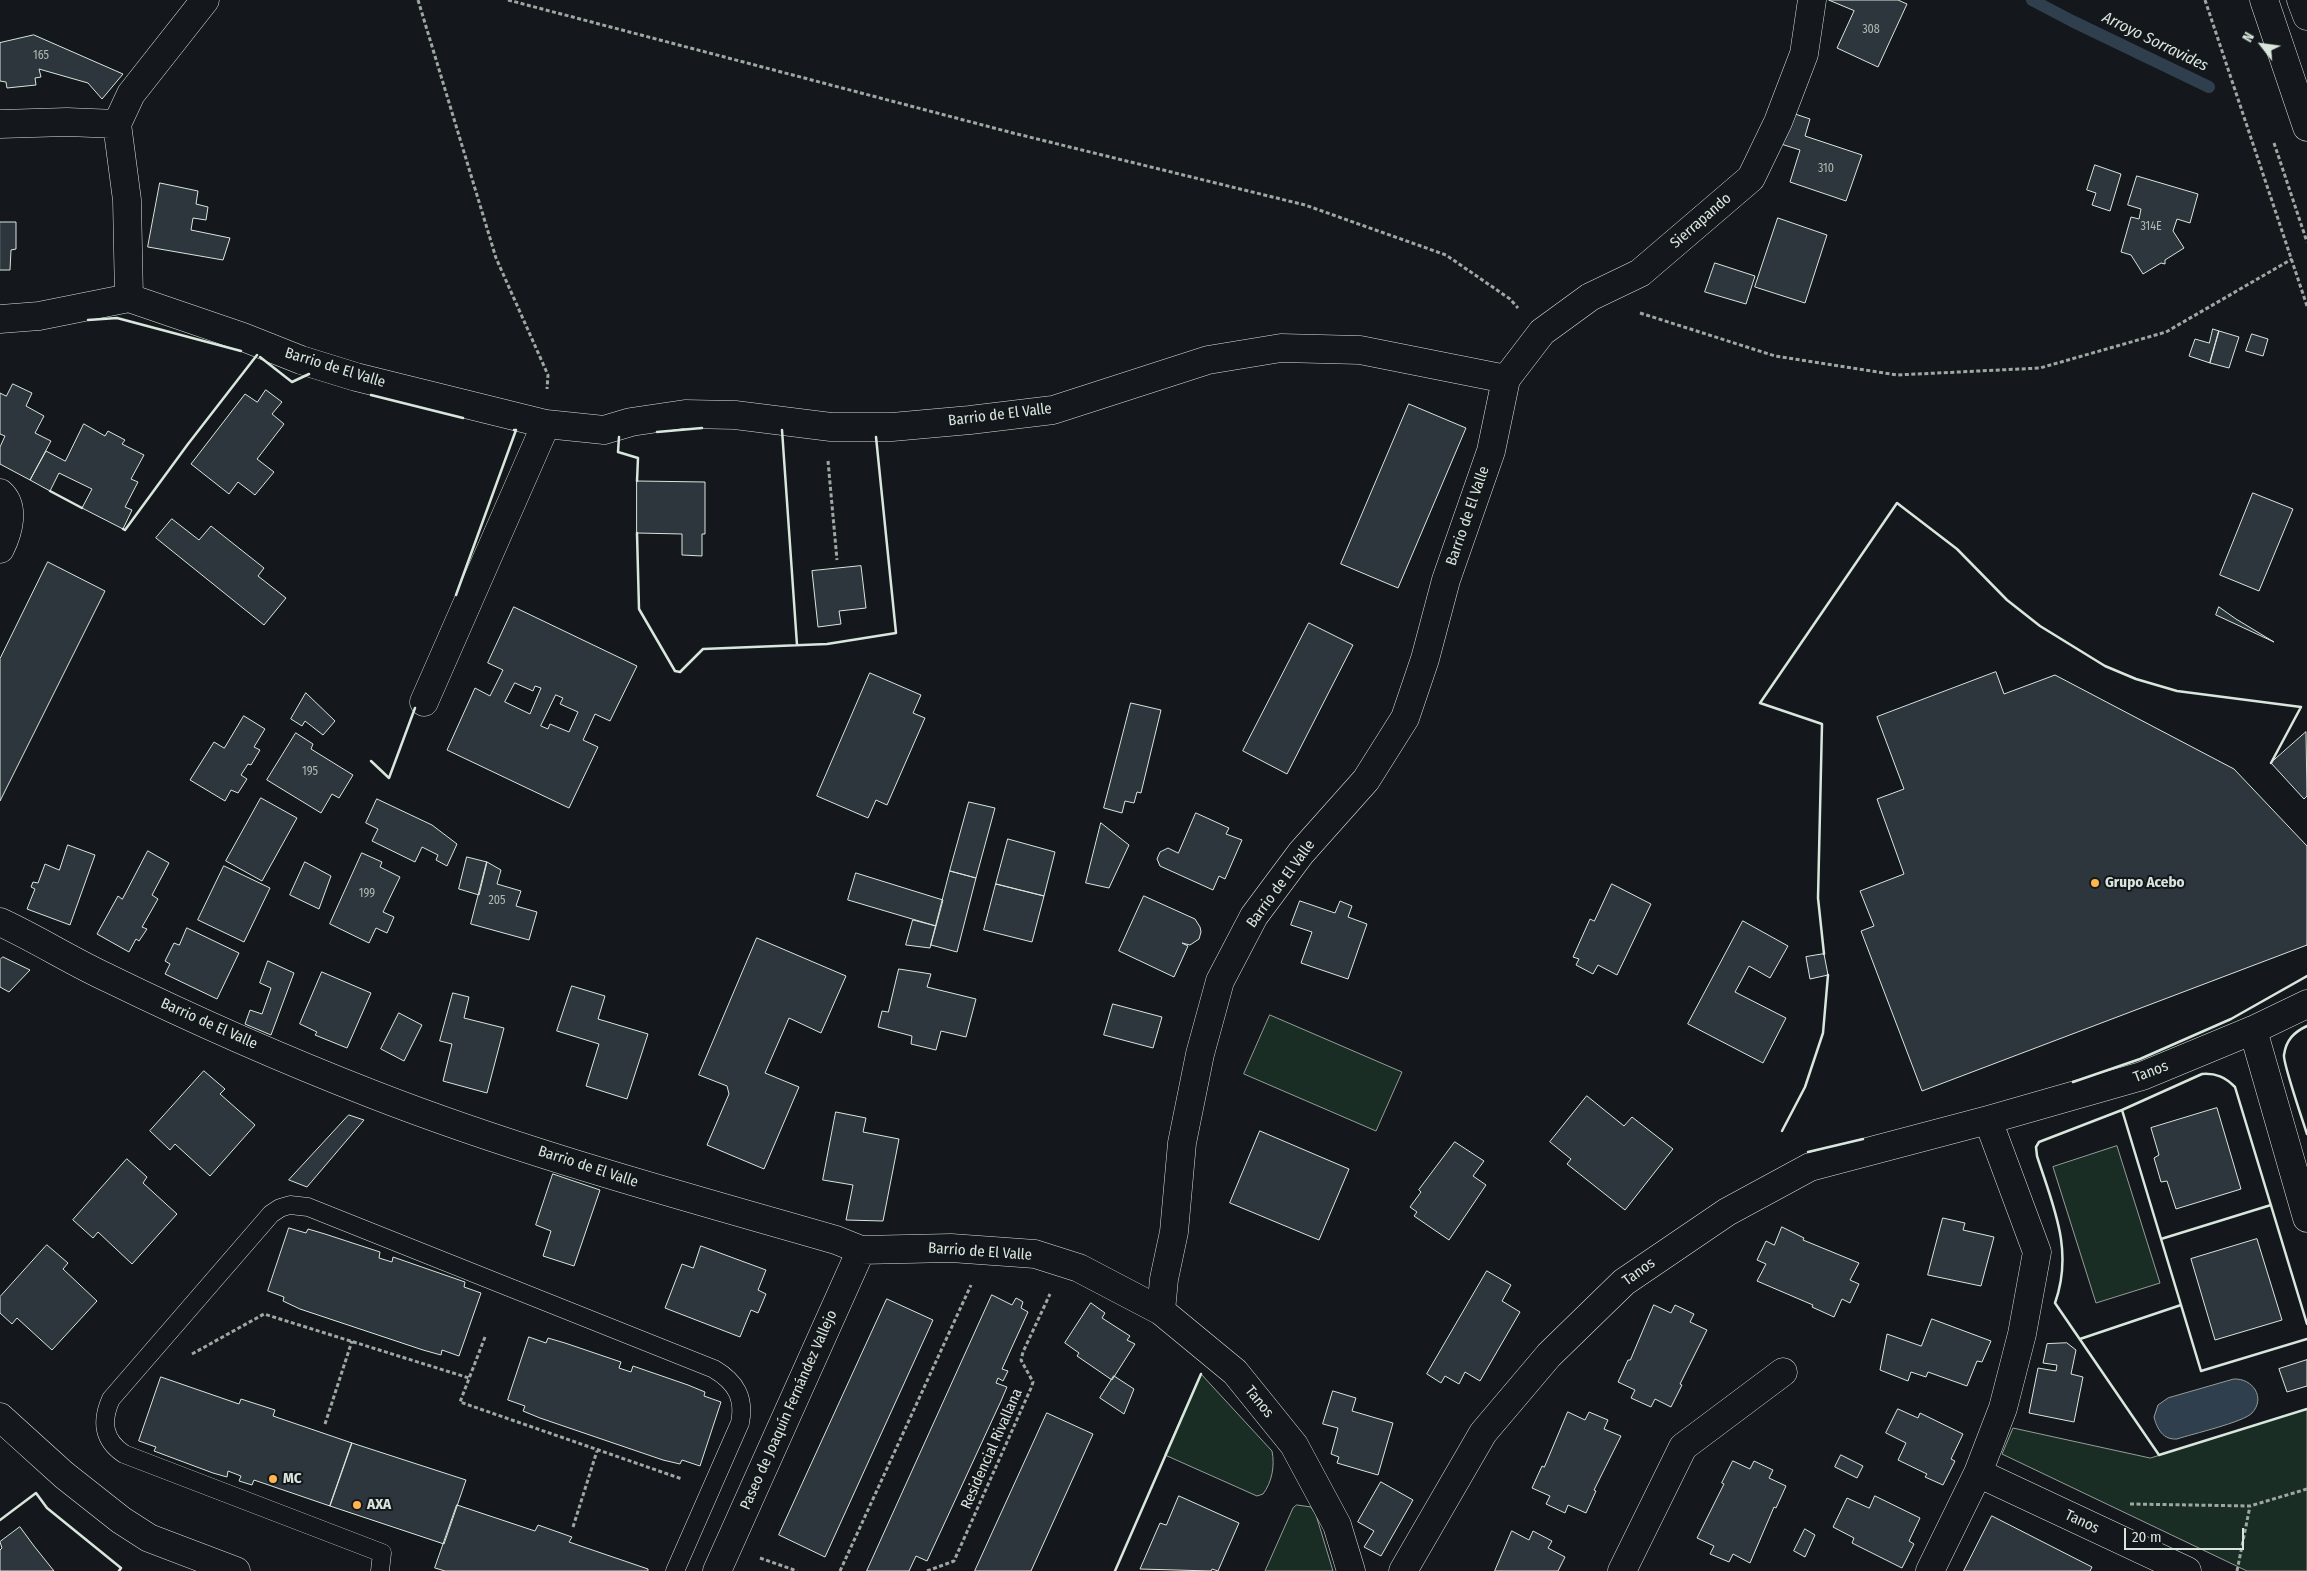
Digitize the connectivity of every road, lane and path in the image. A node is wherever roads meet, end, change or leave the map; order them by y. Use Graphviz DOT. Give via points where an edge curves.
graph roads {
  1 [pos="205,0"];
  2 [pos="418,0"];
  3 [pos="508,0"];
  4 [pos="1812,0"];
  5 [pos="2205,0"];
  6 [pos="2264,0"];
  7 [pos="2301,0"];
  8 [pos="2307,16"];
  9 [pos="0,124"];
  10 [pos="117,124"];
  11 [pos="2307,127"];
  12 [pos="2292,259"];
  13 [pos="1590,297"];
  14 [pos="129,298"];
  15 [pos="2307,306"];
  16 [pos="0,320"];
  17 [pos="1542,332"];
  18 [pos="1506,379"];
  19 [pos="546,424"];
  20 [pos="827,453"];
  21 [pos="0,493"];
  22 [pos="0,549"];
  23 [pos="837,560"];
  24 [pos="424,702"];
  25 [pos="0,922"];
  26 [pos="2307,1004"];
  27 [pos="2253,1030"];
  28 [pos="1988,1120"];
  29 [pos="2307,1218"];
  30 [pos="861,1250"];
  31 [pos="987,1250"];
  32 [pos="1064,1264"];
  33 [pos="1161,1311"];
  34 [pos="485,1337"];
  35 [pos="352,1342"];
  36 [pos="188,1356"];
  37 [pos="1783,1372"];
  38 [pos="469,1378"];
  39 [pos="0,1417"];
  40 [pos="325,1424"];
  41 [pos="597,1451"];
  42 [pos="1978,1473"];
  43 [pos="685,1480"];
  44 [pos="2307,1489"];
  45 [pos="2250,1506"];
  46 [pos="2092,1526"];
  47 [pos="573,1527"];
  48 [pos="236,1571"];
  49 [pos="380,1571"];
  50 [pos="675,1571"];
  51 [pos="717,1571"];
  52 [pos="840,1571"];
  53 [pos="927,1571"];
  54 [pos="1351,1571"];
  55 [pos="1403,1571"];
  56 [pos="1622,1571"];
  57 [pos="1930,1571"];
  58 [pos="2187,1571"];
  59 [pos="2237,1571"];
  1 -- 10 [label="street" via="131,94"];
  2 -- 19 [label="path" via="496,258 548,375"];
  3 -- 17 [label="path" via="1013,133 1305,205 1446,255 1510,299"];
  4 -- 13 [label="street, Sierrapando" via="1804,54 1778,122 1751,178 1640,273"];
  5 -- 12 [label="path"];
  6 -- 11 [label="street"];
  7 -- 8 [label="street"];
  9 -- 10 [label="street"];
  10 -- 14 [label="street" via="127,200"];
  12 -- 13 [label="path" via="2166,332 2040,368 1898,375 1775,356"];
  12 -- 15 [label="path"];
  13 -- 17 [label="street, Sierrapando"];
  14 -- 16 [label="street" via="40,316"];
  14 -- 19 [label="street, Barrio de El Valle" via="356,377"];
  17 -- 18 [label="street, Sierrapando"];
  18 -- 19 [label="street, Barrio de El Valle" via="1360,350 1281,348 1208,360 1053,410 970,420 892,427 831,427 735,415 685,414 631,422 604,430"];
  18 -- 33 [label="street, Barrio de El Valle" via="1491,451 1446,580 1405,718 1366,780 1301,853 1254,916 1220,981 1200,1054 1182,1143 1174,1232"];
  19 -- 24 [label="street"];
  20 -- 23 [label="path"];
  21 -- 22 [label="street" via="10,512 6,538"];
  25 -- 30 [label="street, Barrio de El Valle" via="116,982 373,1095 586,1168"];
  26 -- 27 [label="street, Tanos"];
  27 -- 28 [label="street, Tanos" via="2142,1076"];
  27 -- 29 [label="street"];
  28 -- 42 [label="street" via="2037,1252 2022,1334 2003,1408"];
  28 -- 55 [label="street, Tanos" via="1810,1167 1727,1212 1624,1282 1548,1355 1483,1433"];
  30 -- 31 [label="street, Barrio de El Valle"];
  30 -- 51 [label="street, Paseo de Joaquín Fernández Vallejo"];
  31 -- 32 [label="street, Barrio de El Valle" via="1035,1254"];
  31 -- 52 [label="path"];
  32 -- 33 [label="street, Barrio de El Valle" via="1078,1268"];
  32 -- 53 [label="path, Residencial Rivallana" via="1023,1352 1022,1360 1033,1382 954,1561"];
  33 -- 54 [label="street, Tanos" via="1235,1372 1294,1445 1337,1525"];
  34 -- 38 [label="path"];
  35 -- 36 [label="path" via="264,1314"];
  35 -- 38 [label="path"];
  35 -- 40 [label="path"];
  37 -- 56 [label="street" via="1683,1447"];
  38 -- 41 [label="path" via="460,1402"];
  39 -- 48 [label="street" via="64,1476 121,1520 149,1538"];
  41 -- 43 [label="path"];
  41 -- 47 [label="path"];
  42 -- 46 [label="street, Tanos"];
  42 -- 57 [label="street"];
  44 -- 45 [label="path"];
  45 -- 46 [label="path" via="2106,1504"];
  45 -- 59 [label="path"];
  46 -- 58 [label="street, Tanos"];
  49 -- 50 [label="lane" via="382,1553 124,1454 110,1442 105,1432 104,1419 111,1399 268,1218 285,1206 308,1207 714,1369 728,1379 742,1400 740,1423"];
}
